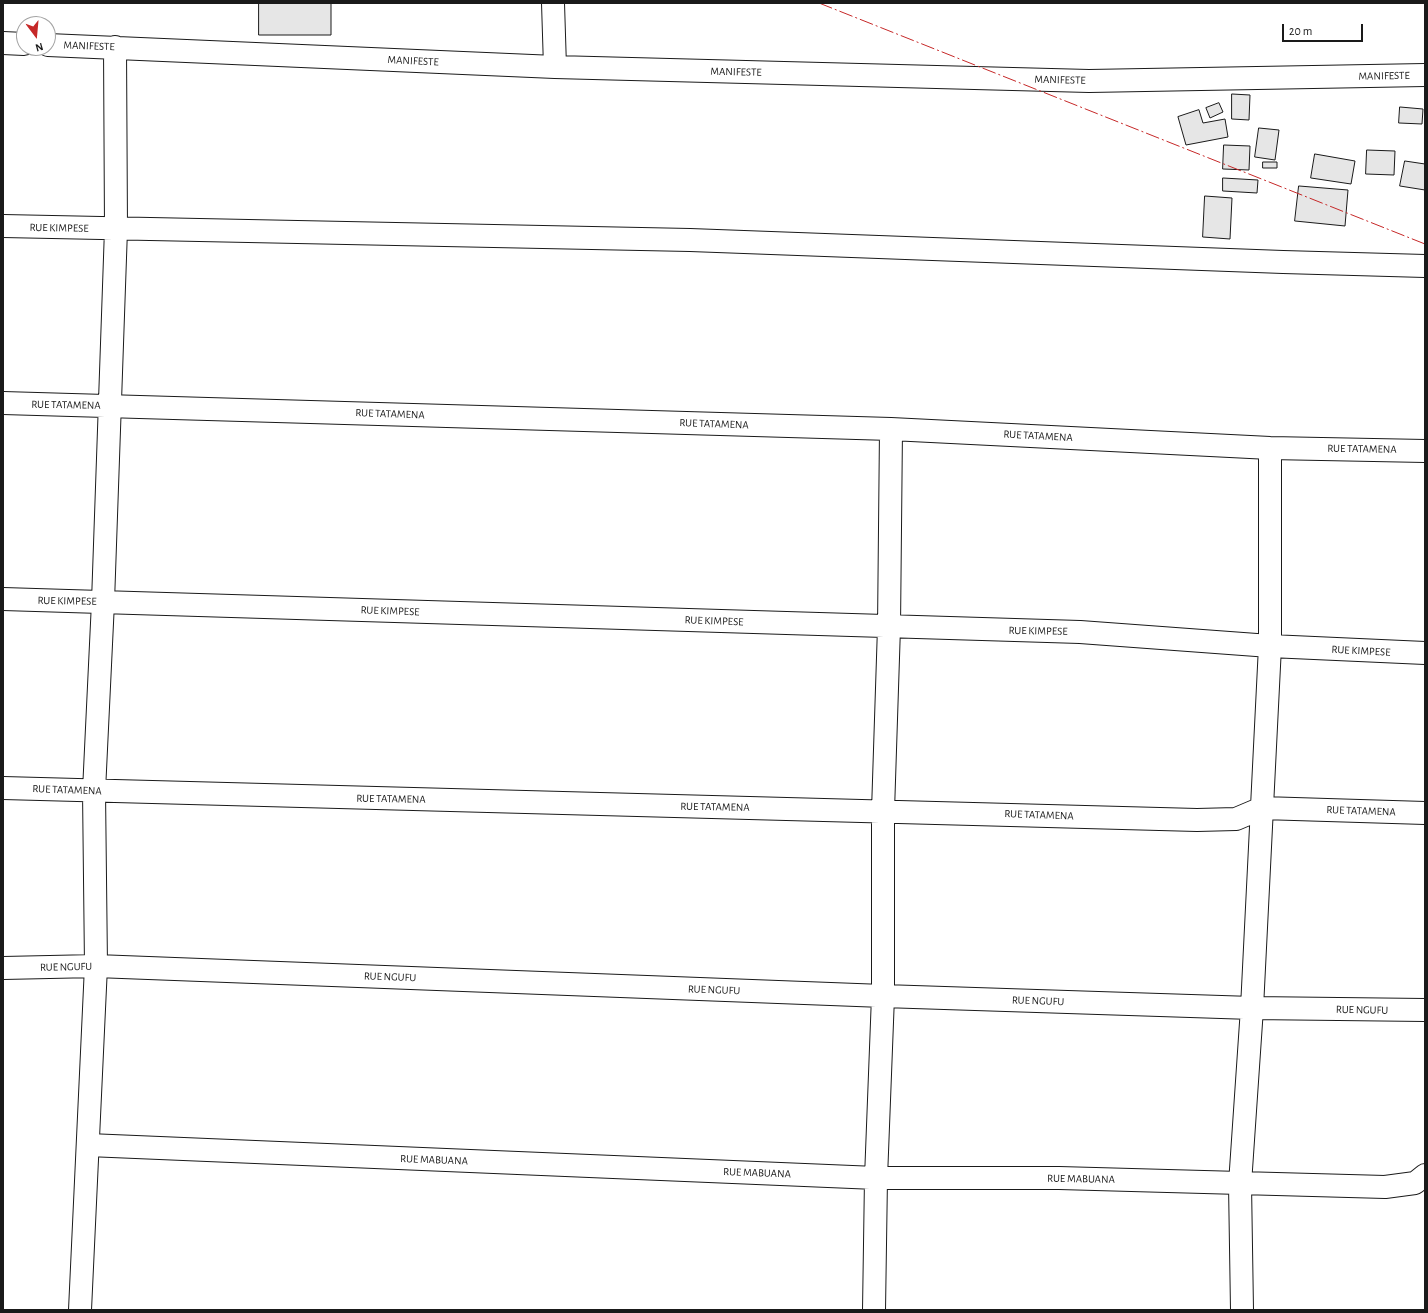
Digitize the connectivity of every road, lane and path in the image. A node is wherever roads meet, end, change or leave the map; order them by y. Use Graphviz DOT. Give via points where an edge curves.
graph roads {
  1 [pos="553,3"];
  2 [pos="3,43"];
  3 [pos="16,44"];
  4 [pos="56,45"];
  5 [pos="115,47"];
  6 [pos="555,67"];
  7 [pos="1425,75"];
  8 [pos="3,226"];
  9 [pos="116,229"];
  10 [pos="1425,266"];
  11 [pos="3,403"];
  12 [pos="109,406"];
  13 [pos="891,429"];
  14 [pos="1270,448"];
  15 [pos="1425,451"];
  16 [pos="3,599"];
  17 [pos="103,602"];
  18 [pos="889,627"];
  19 [pos="1270,646"];
  20 [pos="1425,654"];
  21 [pos="3,788"];
  22 [pos="94,791"];
  23 [pos="1262,808"];
  24 [pos="883,811"];
  25 [pos="1425,813"];
  26 [pos="96,966"];
  27 [pos="3,968"];
  28 [pos="883,996"];
  29 [pos="1252,1008"];
  30 [pos="1425,1010"];
  31 [pos="88,1145"];
  32 [pos="1425,1175"];
  33 [pos="876,1178"];
  34 [pos="1240,1184"];
  35 [pos="80,1310"];
  36 [pos="874,1310"];
  37 [pos="1242,1310"];
  1 -- 6 [label="street"];
  2 -- 3 [label="street"];
  4 -- 5 [label="street, MANIFESTE"];
  5 -- 6 [label="street, MANIFESTE"];
  5 -- 9 [label="street"];
  6 -- 7 [label="street, MANIFESTE" via="1089,81"];
  8 -- 9 [label="street, RUE KIMPESE"];
  9 -- 10 [label="street, RUE KIMPESE" via="690,240"];
  9 -- 12 [label="street"];
  11 -- 12 [label="street, RUE TATAMENA"];
  12 -- 13 [label="street, RUE TATAMENA"];
  12 -- 17 [label="street"];
  13 -- 14 [label="street, RUE TATAMENA"];
  13 -- 18 [label="street"];
  14 -- 15 [label="street, RUE TATAMENA"];
  14 -- 19 [label="street"];
  16 -- 17 [label="street, RUE KIMPESE"];
  17 -- 18 [label="street, RUE KIMPESE"];
  17 -- 22 [label="street"];
  18 -- 19 [label="street, RUE KIMPESE" via="1080,632"];
  18 -- 24 [label="street"];
  19 -- 20 [label="street, RUE KIMPESE"];
  19 -- 23 [label="street"];
  21 -- 22 [label="street, RUE TATAMENA"];
  22 -- 24 [label="street, RUE TATAMENA"];
  22 -- 26 [label="street"];
  23 -- 24 [label="street, RUE TATAMENA" via="1236,819 1197,820"];
  23 -- 25 [label="street, RUE TATAMENA"];
  23 -- 29 [label="street"];
  24 -- 28 [label="street"];
  26 -- 27 [label="street, RUE NGUFU"];
  26 -- 28 [label="street, RUE NGUFU"];
  26 -- 31 [label="street"];
  28 -- 29 [label="street, RUE NGUFU"];
  28 -- 33 [label="street"];
  29 -- 30 [label="street, RUE NGUFU"];
  29 -- 34 [label="street"];
  31 -- 33 [label="street, RUE MABUANA"];
  31 -- 35 [label="street"];
  32 -- 34 [label="street, RUE MABUANA" via="1414,1183 1386,1187"];
  33 -- 34 [label="street, RUE MABUANA" via="1059,1178"];
  33 -- 36 [label="street"];
  34 -- 37 [label="street"];
}
